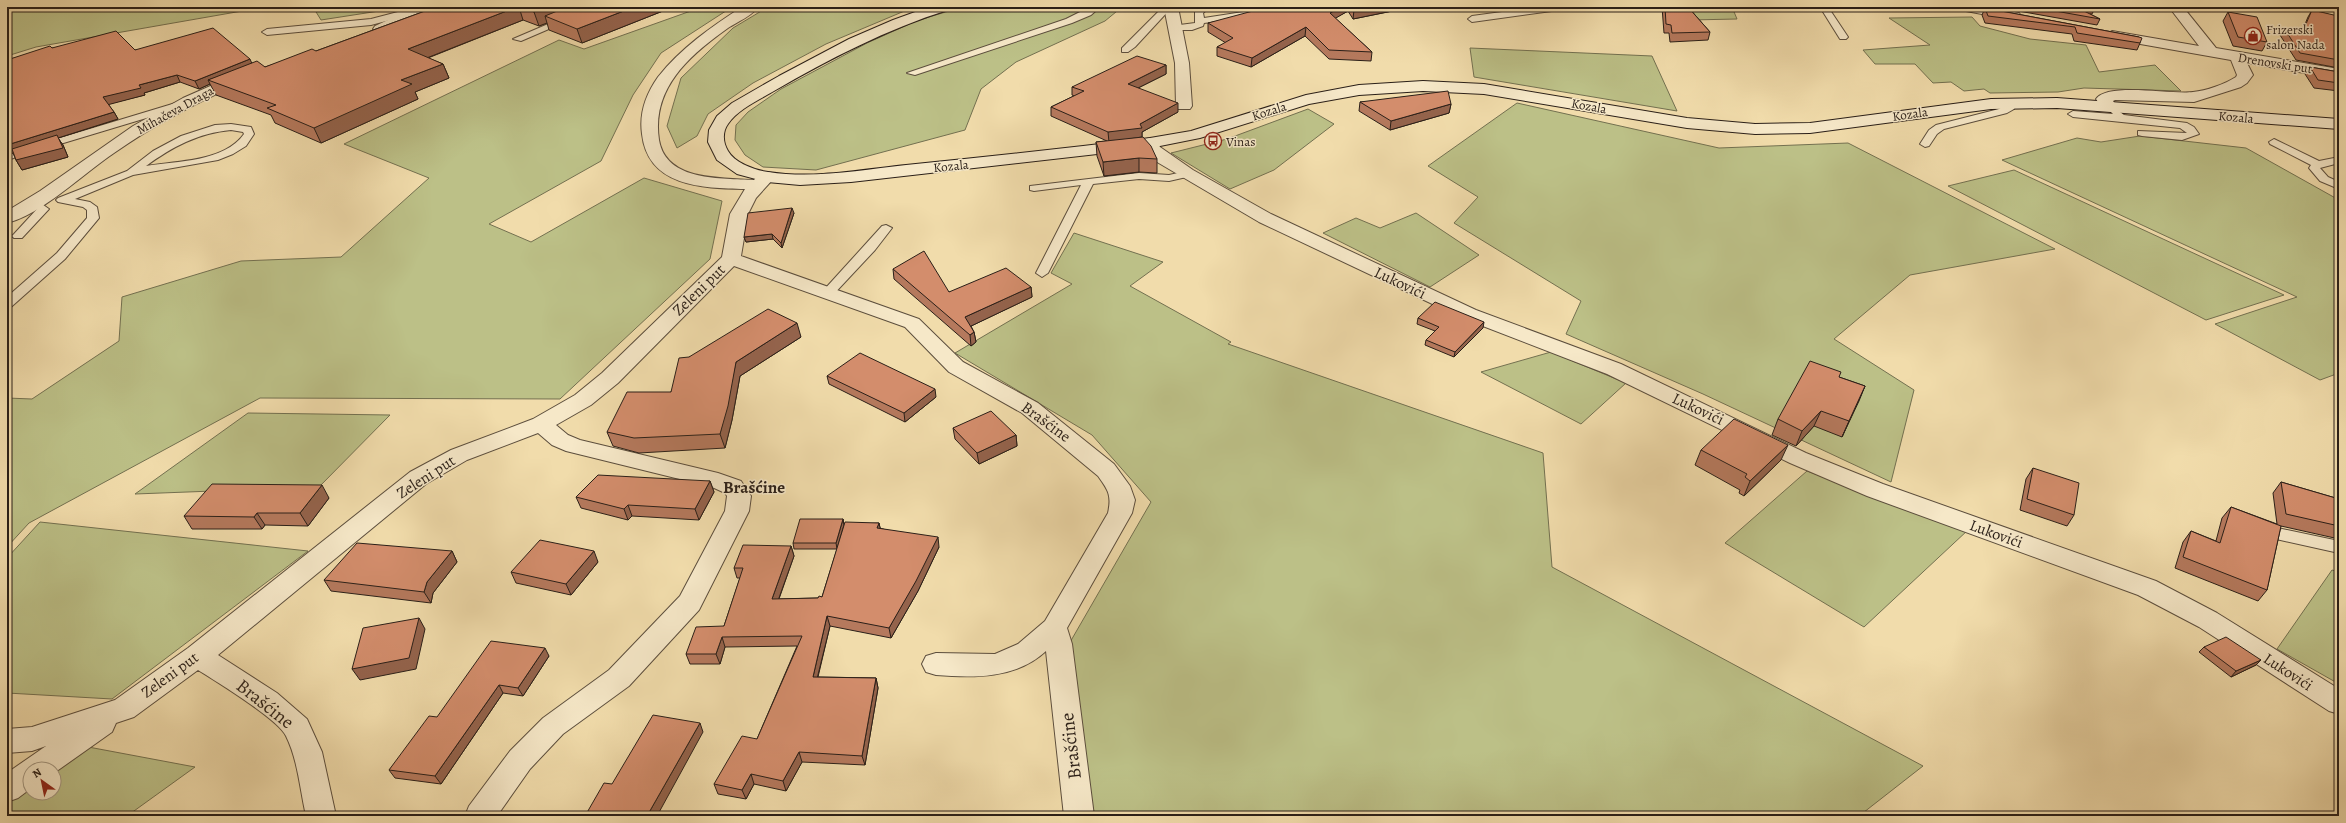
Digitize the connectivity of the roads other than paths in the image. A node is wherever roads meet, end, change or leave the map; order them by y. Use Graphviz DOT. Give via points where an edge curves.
graph roads {
  1 [pos="596,7"];
  2 [pos="751,7"];
  3 [pos="943,7"];
  4 [pos="1096,7"];
  5 [pos="1170,7"];
  6 [pos="1206,7"];
  7 [pos="1559,7"];
  8 [pos="1824,7"];
  9 [pos="1966,7"];
  10 [pos="2176,7"];
  11 [pos="425,8"];
  12 [pos="1266,11"];
  13 [pos="2028,18"];
  14 [pos="1472,19"];
  15 [pos="1201,21"];
  16 [pos="1175,28"];
  17 [pos="267,32"];
  18 [pos="2099,32"];
  19 [pos="1843,37"];
  20 [pos="356,38"];
  21 [pos="518,39"];
  22 [pos="1125,50"];
  23 [pos="2212,53"];
  24 [pos="2237,57"];
  25 [pos="252,73"];
  26 [pos="912,73"];
  27 [pos="2339,74"];
  28 [pos="185,103"];
  29 [pos="2011,104"];
  30 [pos="1184,106"];
  31 [pos="2108,106"];
  32 [pos="2072,114"];
  33 [pos="2121,118"];
  34 [pos="2339,124"];
  35 [pos="2142,133"];
  36 [pos="2274,142"];
  37 [pos="1150,143"];
  38 [pos="1925,144"];
  39 [pos="7,157"];
  40 [pos="2339,160"];
  41 [pos="2318,164"];
  42 [pos="131,172"];
  43 [pos="1187,174"];
  44 [pos="762,181"];
  45 [pos="1089,181"];
  46 [pos="2339,186"];
  47 [pos="1034,188"];
  48 [pos="62,200"];
  49 [pos="39,201"];
  50 [pos="7,218"];
  51 [pos="886,228"];
  52 [pos="18,236"];
  53 [pos="731,259"];
  54 [pos="1042,273"];
  55 [pos="827,294"];
  56 [pos="7,304"];
  57 [pos="541,424"];
  58 [pos="2282,535"];
  59 [pos="2339,547"];
  60 [pos="1054,628"];
  61 [pos="198,656"];
  62 [pos="936,664"];
  63 [pos="2339,703"];
  64 [pos="124,709"];
  65 [pos="7,741"];
  66 [pos="48,761"];
  67 [pos="22,779"];
  68 [pos="7,789"];
  69 [pos="321,816"];
  70 [pos="480,816"];
  71 [pos="1079,816"];
  1 -- 21 [label="lane"];
  2 -- 44 [label="street" via="699,42 673,66 653,100 648,119 649,137 657,157 671,171 708,181"];
  3 -- 44 [label="street, Kozala" via="879,30 754,96 728,115 721,122 715,136 720,153 734,166"];
  4 -- 26 [label="lane" via="1069,21"];
  5 -- 16 [label="street"];
  5 -- 22 [label="lane" via="1157,15 1140,38"];
  6 -- 15 [label="lane" via="1199,12"];
  7 -- 14 [label="lane"];
  8 -- 19 [label="lane"];
  9 -- 13 [label="street"];
  10 -- 23 [label="street"];
  11 -- 17 [label="lane" via="370,22"];
  11 -- 20 [label="street"];
  12 -- 15 [label="lane"];
  15 -- 16 [label="lane" via="1197,26"];
  16 -- 30 [label="street" via="1182,63"];
  18 -- 23 [label="street, Drenovski put"];
  23 -- 24 [label="street, Drenovski put"];
  24 -- 27 [label="street, Drenovski put"];
  24 -- 31 [label="street, Kozala" via="2244,75 2236,84 2194,97 2112,95 2104,99"];
  25 -- 28 [label="street, Mihačeva Draga"];
  28 -- 39 [label="lane"];
  28 -- 49 [label="street, Mihačeva Draga" via="108,150"];
  29 -- 31 [label="street, Kozala"];
  29 -- 37 [label="street, Kozala" via="1921,112 1810,128 1755,129 1687,123 1484,89 1423,86 1359,90 1306,100 1194,135"];
  29 -- 38 [label="lane" via="2003,111 1940,127"];
  31 -- 33 [label="lane"];
  31 -- 34 [label="street, Kozala"];
  32 -- 33 [label="lane"];
  33 -- 35 [label="lane" via="2183,125 2194,134 2182,137"];
  36 -- 41 [label="lane"];
  37 -- 43 [label="street, Lukovići" via="1152,149"];
  37 -- 44 [label="street, Kozala" via="843,177"];
  40 -- 41 [label="lane"];
  41 -- 46 [label="lane" via="2314,168 2316,172"];
  42 -- 42 [label="lane" via="172,166 222,154 247,140 249,134 247,129 238,127 220,128 182,138"];
  42 -- 48 [label="lane"];
  43 -- 45 [label="lane" via="1169,178 1139,176"];
  43 -- 63 [label="street, Lukovići" via="1265,218 1402,284 1469,314 1614,370 1719,418 1798,458 1889,495 2147,588 2208,620"];
  44 -- 53 [label="street" via="739,211"];
  45 -- 47 [label="lane"];
  45 -- 54 [label="lane"];
  48 -- 49 [label="lane"];
  48 -- 56 [label="lane" via="86,204 93,209 93,218 61,256"];
  49 -- 50 [label="street, Mihačeva Draga"];
  49 -- 52 [label="lane" via="43,209"];
  51 -- 55 [label="lane"];
  53 -- 55 [label="street, Brašćine"];
  53 -- 57 [label="street, Zeleni put" via="610,378 583,400"];
  55 -- 60 [label="street, Brašćine" via="912,323 956,367 1030,408 1106,470 1118,486 1123,500 1120,513"];
  57 -- 61 [label="street, Zeleni put" via="459,455 418,478"];
  57 -- 70 [label="street" via="560,440 574,446 718,481 733,487 739,496 737,511 690,603 619,678 548,732 520,760"];
  58 -- 59 [label="lane"];
  60 -- 62 [label="street, Brašćine" via="1028,652 997,665"];
  60 -- 71 [label="street, Brašćine" via="1059,644"];
  61 -- 64 [label="street, Zeleni put"];
  61 -- 69 [label="street, Brašćine" via="267,701 297,727 307,752"];
  64 -- 65 [label="street, Zeleni put" via="32,739"];
  64 -- 66 [label="street, Zeleni put"];
  67 -- 68 [label="street"];
}
